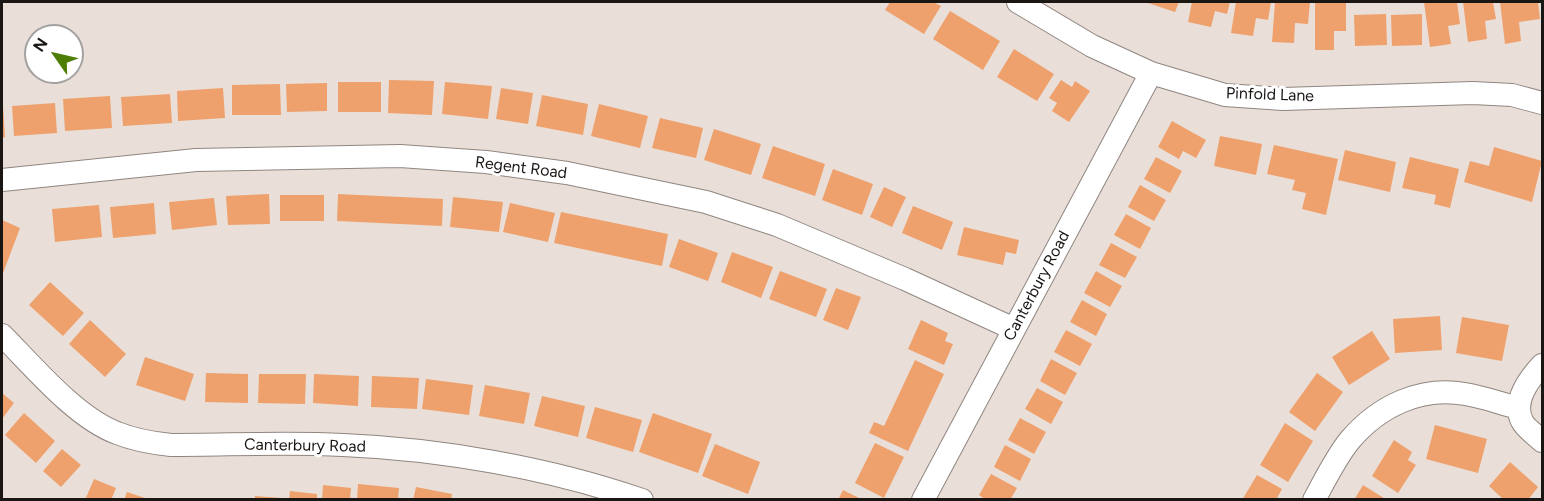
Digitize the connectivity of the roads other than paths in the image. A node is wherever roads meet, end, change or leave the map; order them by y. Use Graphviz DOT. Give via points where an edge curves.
graph roads {
  1 [pos="1018,2"];
  2 [pos="1151,73"];
  3 [pos="1542,103"];
  4 [pos="2,180"];
  5 [pos="1014,329"];
  6 [pos="2,335"];
  7 [pos="1542,365"];
  8 [pos="1519,408"];
  9 [pos="1542,441"];
  10 [pos="642,500"];
  11 [pos="923,500"];
  12 [pos="1314,500"];
  1 -- 2 [label="street, Pinfold Lane" via="1092,46"];
  2 -- 3 [label="street, Pinfold Lane" via="1225,95 1283,99 1473,93 1512,95"];
  2 -- 5 [label="street, Canterbury Road"];
  4 -- 5 [label="street, Regent Road" via="196,160 400,156 567,173 706,202 777,225"];
  5 -- 11 [label="street, Canterbury Road"];
  6 -- 10 [label="street, Canterbury Road" via="95,422 143,441 171,445 343,445 396,449 531,469"];
  7 -- 8 [label="street" via="1527,381"];
  8 -- 9 [label="street" via="1522,422"];
  8 -- 12 [label="street" via="1465,393 1427,392 1404,399 1375,417 1350,440"];
}
